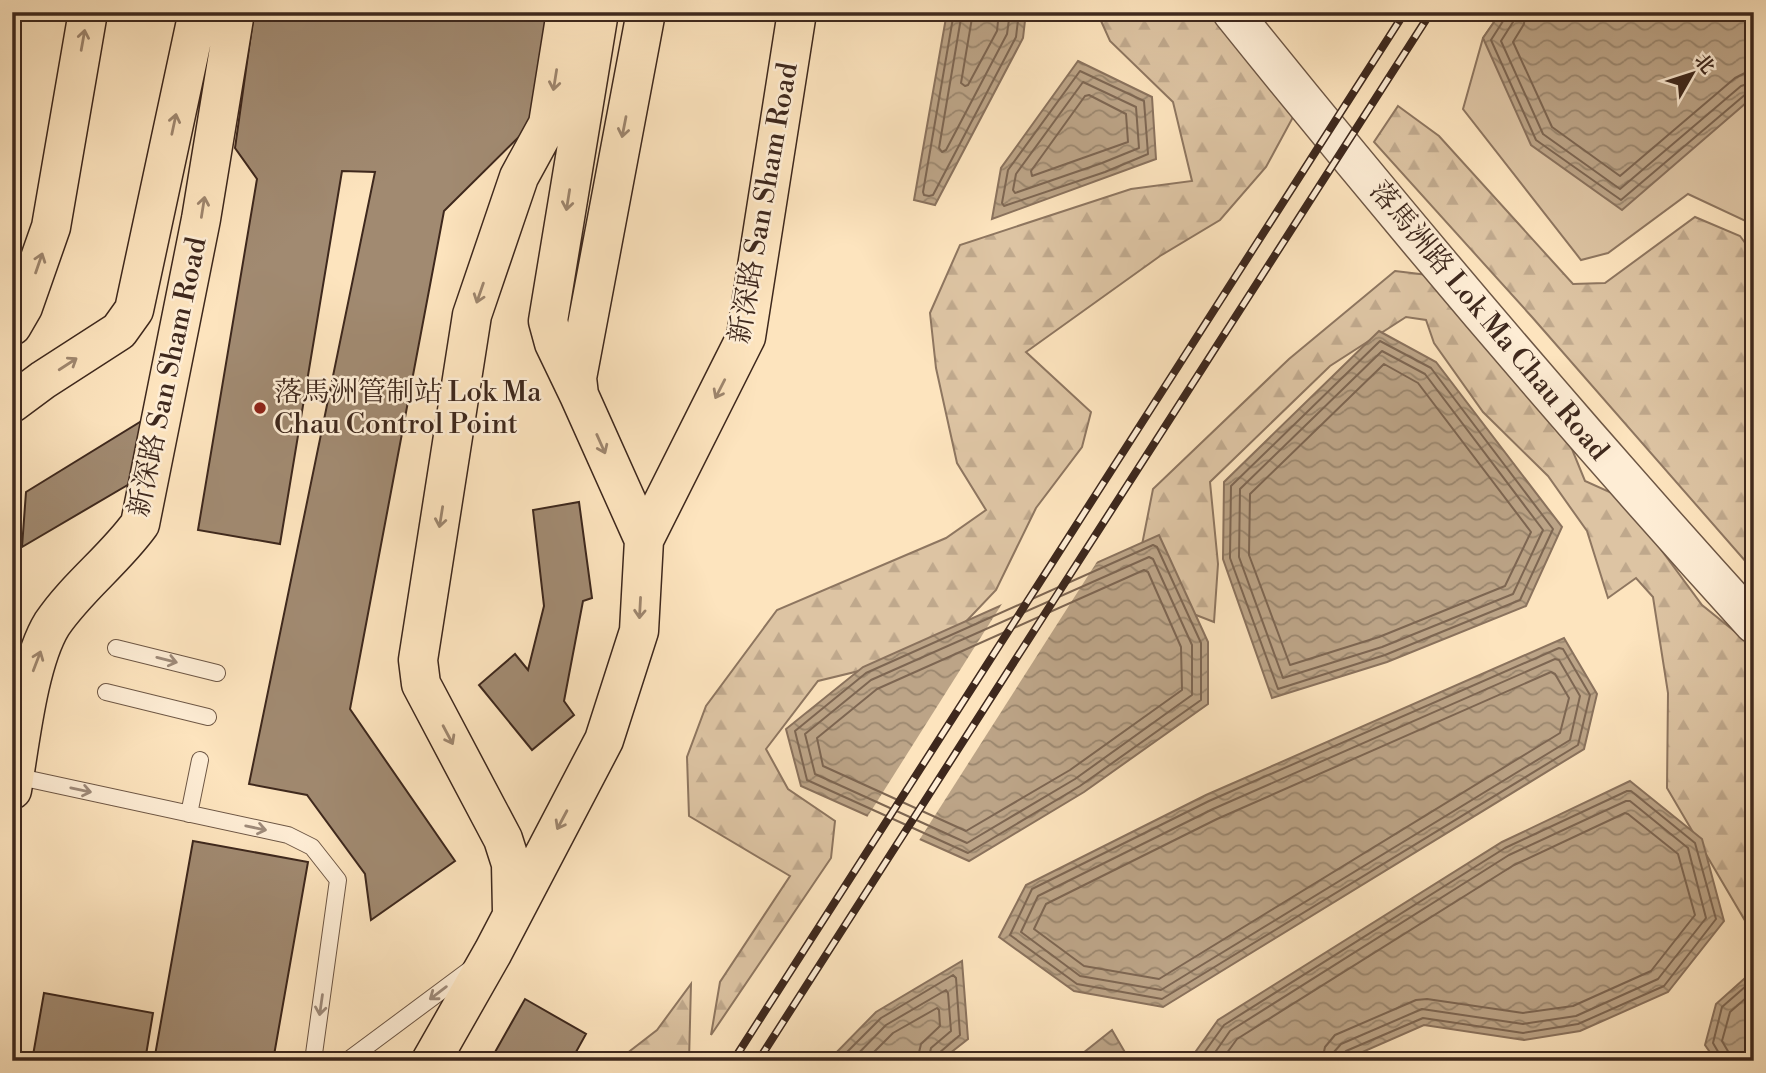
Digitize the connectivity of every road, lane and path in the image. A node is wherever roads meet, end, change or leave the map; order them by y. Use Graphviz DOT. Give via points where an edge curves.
graph roads {
  1 [pos="88,12"];
  2 [pos="198,12"];
  3 [pos="235,12"];
  4 [pos="566,12"];
  5 [pos="599,12"];
  6 [pos="646,12"];
  7 [pos="797,12"];
  8 [pos="1232,12"];
  9 [pos="12,326"];
  10 [pos="579,395"];
  11 [pos="12,403"];
  12 [pos="643,540"];
  13 [pos="1754,624"];
  14 [pos="116,648"];
  15 [pos="217,673"];
  16 [pos="106,692"];
  17 [pos="208,717"];
  18 [pos="200,760"];
  19 [pos="13,783"];
  20 [pos="189,814"];
  21 [pos="512,912"];
  22 [pos="493,952"];
  23 [pos="313,1061"];
  24 [pos="347,1061"];
  25 [pos="431,1061"];
  9 -- 1 [label="main road, one-way" via="51,227"];
  11 -- 2 [label="main road, 新深路 San Sham Road, one-way" via="119,331 134,310"];
  19 -- 3 [label="main road, 新深路 San Sham Road, one-way" via="34,670 51,626 140,524 201,219"];
  4 -- 21 [label="main road, 新深路 San Sham Road, one-way" via="548,124 519,177 472,315 418,660 421,684 503,839 511,864"];
  5 -- 10 [label="main road, 新深路 San Sham Road, one-way" via="548,321"];
  6 -- 10 [label="main road, 新深路 San Sham Road, one-way" via="578,378"];
  7 -- 12 [label="main road, 新深路 San Sham Road, one-way" via="746,337"];
  8 -- 13 [label="street, 落馬洲路 Lok Ma Chau Road" via="1656,516"];
  10 -- 12 [label="main road, 新深路 San Sham Road, one-way"];
  12 -- 21 [label="main road, 新深路 San Sham Road, one-way" via="639,631 604,740"];
  14 -- 15 [label="lane, one-way"];
  16 -- 17 [label="lane"];
  18 -- 20 [label="lane"];
  19 -- 20 [label="lane, one-way"];
  20 -- 23 [label="lane, one-way" via="288,835 312,846 338,880"];
  21 -- 22 [label="main road, 新深路 San Sham Road"];
  22 -- 24 [label="lane, one-way"];
  22 -- 25 [label="main road, 新深路 San Sham Road"];
}
